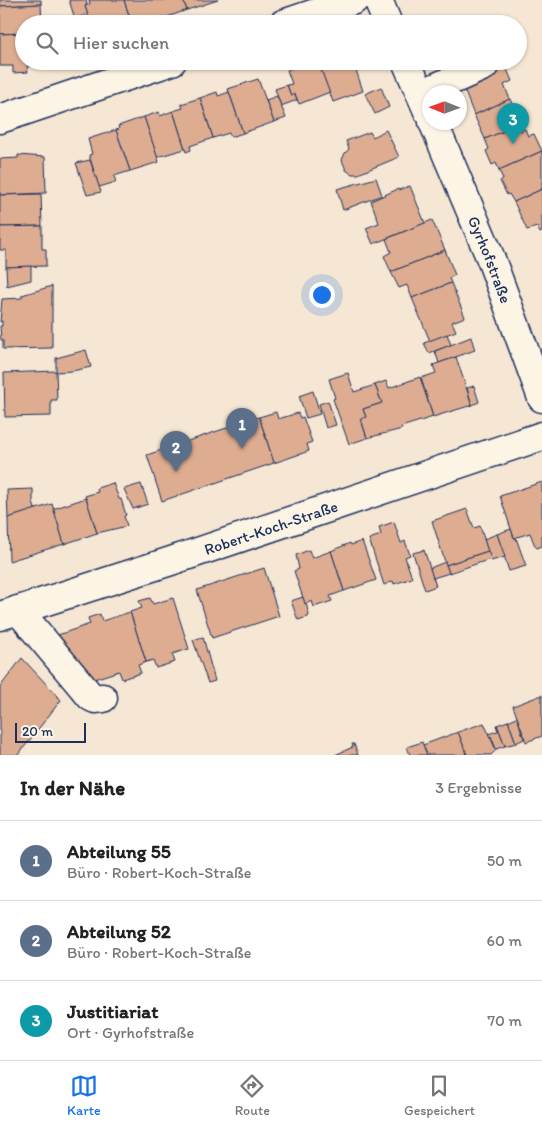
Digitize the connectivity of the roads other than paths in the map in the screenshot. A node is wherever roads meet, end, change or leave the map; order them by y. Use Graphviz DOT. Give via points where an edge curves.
graph roads {
  1 [pos="354,0"];
  2 [pos="378,0"];
  3 [pos="310,15"];
  4 [pos="384,15"];
  5 [pos="145,70"];
  6 [pos="410,70"];
  7 [pos="478,70"];
  8 [pos="454,85"];
  9 [pos="422,97"];
  10 [pos="0,119"];
  11 [pos="436,130"];
  12 [pos="542,398"];
  13 [pos="542,436"];
  14 [pos="9,613"];
  15 [pos="103,698"];
  1 -- 3 [label="street"];
  2 -- 4 [label="street"];
  5 -- 10 [label="street"];
  6 -- 9 [label="street"];
  7 -- 8 [label="street"];
  11 -- 12 [label="street, Gyrhofstraße" via="491,259"];
  13 -- 14 [label="street, Robert-Koch-Straße"];
  14 -- 15 [label="street" via="92,697"];
}
